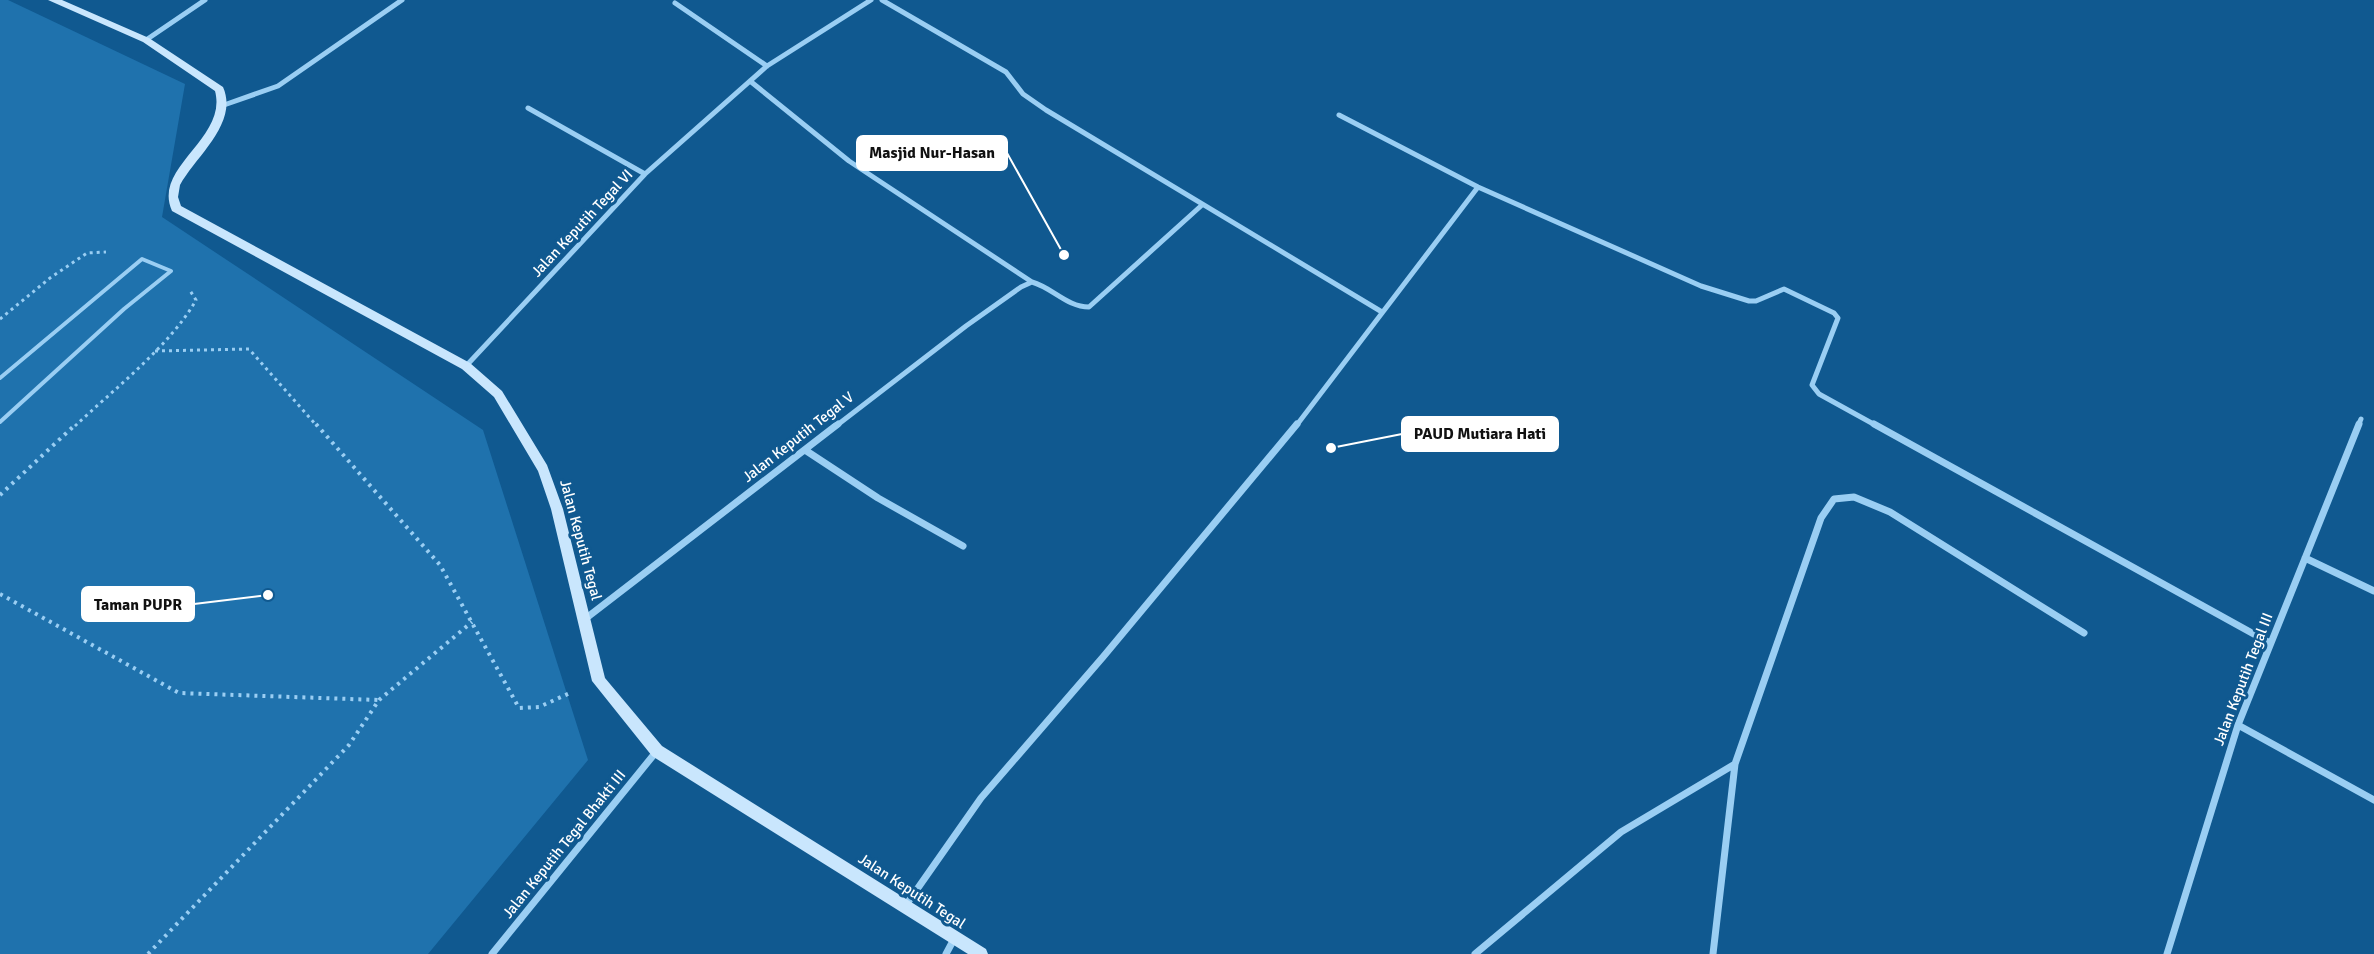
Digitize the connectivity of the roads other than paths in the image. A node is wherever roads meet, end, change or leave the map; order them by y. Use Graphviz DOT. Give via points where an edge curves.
graph roads {
  1 [pos="53,0"];
  2 [pos="205,0"];
  3 [pos="402,0"];
  4 [pos="871,0"];
  5 [pos="882,0"];
  6 [pos="675,3"];
  7 [pos="146,40"];
  8 [pos="767,66"];
  9 [pos="750,81"];
  10 [pos="224,105"];
  11 [pos="528,108"];
  12 [pos="1339,115"];
  13 [pos="645,174"];
  14 [pos="1478,187"];
  15 [pos="1202,205"];
  16 [pos="1032,282"];
  17 [pos="1382,312"];
  18 [pos="466,366"];
  19 [pos="0,378"];
  20 [pos="2361,419"];
  21 [pos="0,422"];
  22 [pos="805,450"];
  23 [pos="963,546"];
  24 [pos="2305,558"];
  25 [pos="2374,591"];
  26 [pos="585,619"];
  27 [pos="2084,633"];
  28 [pos="2270,643"];
  29 [pos="2238,725"];
  30 [pos="657,751"];
  31 [pos="1735,764"];
  32 [pos="2374,800"];
  33 [pos="906,905"];
  34 [pos="954,938"];
  35 [pos="492,954"];
  36 [pos="946,954"];
  37 [pos="981,954"];
  38 [pos="1475,954"];
  39 [pos="1713,954"];
  40 [pos="2167,954"];
  1 -- 7 [label="main road"];
  2 -- 7 [label="street"];
  3 -- 10 [label="street" via="278,86"];
  4 -- 8 [label="street, Jalan Keputih Tegal VI"];
  5 -- 15 [label="street" via="1006,72 1023,94 1046,110"];
  6 -- 8 [label="street"];
  7 -- 10 [label="main road" via="220,89"];
  8 -- 9 [label="street, Jalan Keputih Tegal VI"];
  9 -- 13 [label="street, Jalan Keputih Tegal VI"];
  9 -- 16 [label="street" via="849,161"];
  10 -- 18 [label="main road, Jalan Keputih Tegal" via="212,134 172,190 171,201 176,208"];
  11 -- 13 [label="street"];
  12 -- 14 [label="street"];
  13 -- 18 [label="street, Jalan Keputih Tegal VI"];
  14 -- 17 [label="street"];
  14 -- 28 [label="street" via="1724,295 1756,301 1784,288 1834,314 1838,318 1812,381 1819,394"];
  15 -- 16 [label="street" via="1089,307 1075,307 1042,284"];
  15 -- 17 [label="street"];
  16 -- 22 [label="street, Jalan Keputih Tegal V" via="953,334"];
  17 -- 33 [label="street" via="1289,435 981,798"];
  18 -- 26 [label="main road, Jalan Keputih Tegal" via="498,394 543,469"];
  19 -- 21 [label="lane" via="142,259 171,271"];
  20 -- 24 [label="street, Jalan Keputih Tegal III"];
  22 -- 23 [label="street" via="878,498"];
  22 -- 26 [label="street, Jalan Keputih Tegal V"];
  24 -- 25 [label="street"];
  24 -- 28 [label="street, Jalan Keputih Tegal III"];
  26 -- 30 [label="main road, Jalan Keputih Tegal" via="599,681"];
  27 -- 31 [label="street" via="1890,512 1854,497 1834,499 1821,518"];
  28 -- 29 [label="street, Jalan Keputih Tegal III"];
  29 -- 32 [label="street"];
  29 -- 40 [label="street, Jalan Keputih Tegal III"];
  30 -- 33 [label="main road, Jalan Keputih Tegal"];
  30 -- 35 [label="street, Jalan Keputih Tegal Bhakti III"];
  31 -- 38 [label="street" via="1621,831"];
  31 -- 39 [label="street"];
  33 -- 34 [label="main road, Jalan Keputih Tegal"];
  34 -- 36 [label="street"];
  34 -- 37 [label="main road, Jalan Keputih Tegal"];
}
